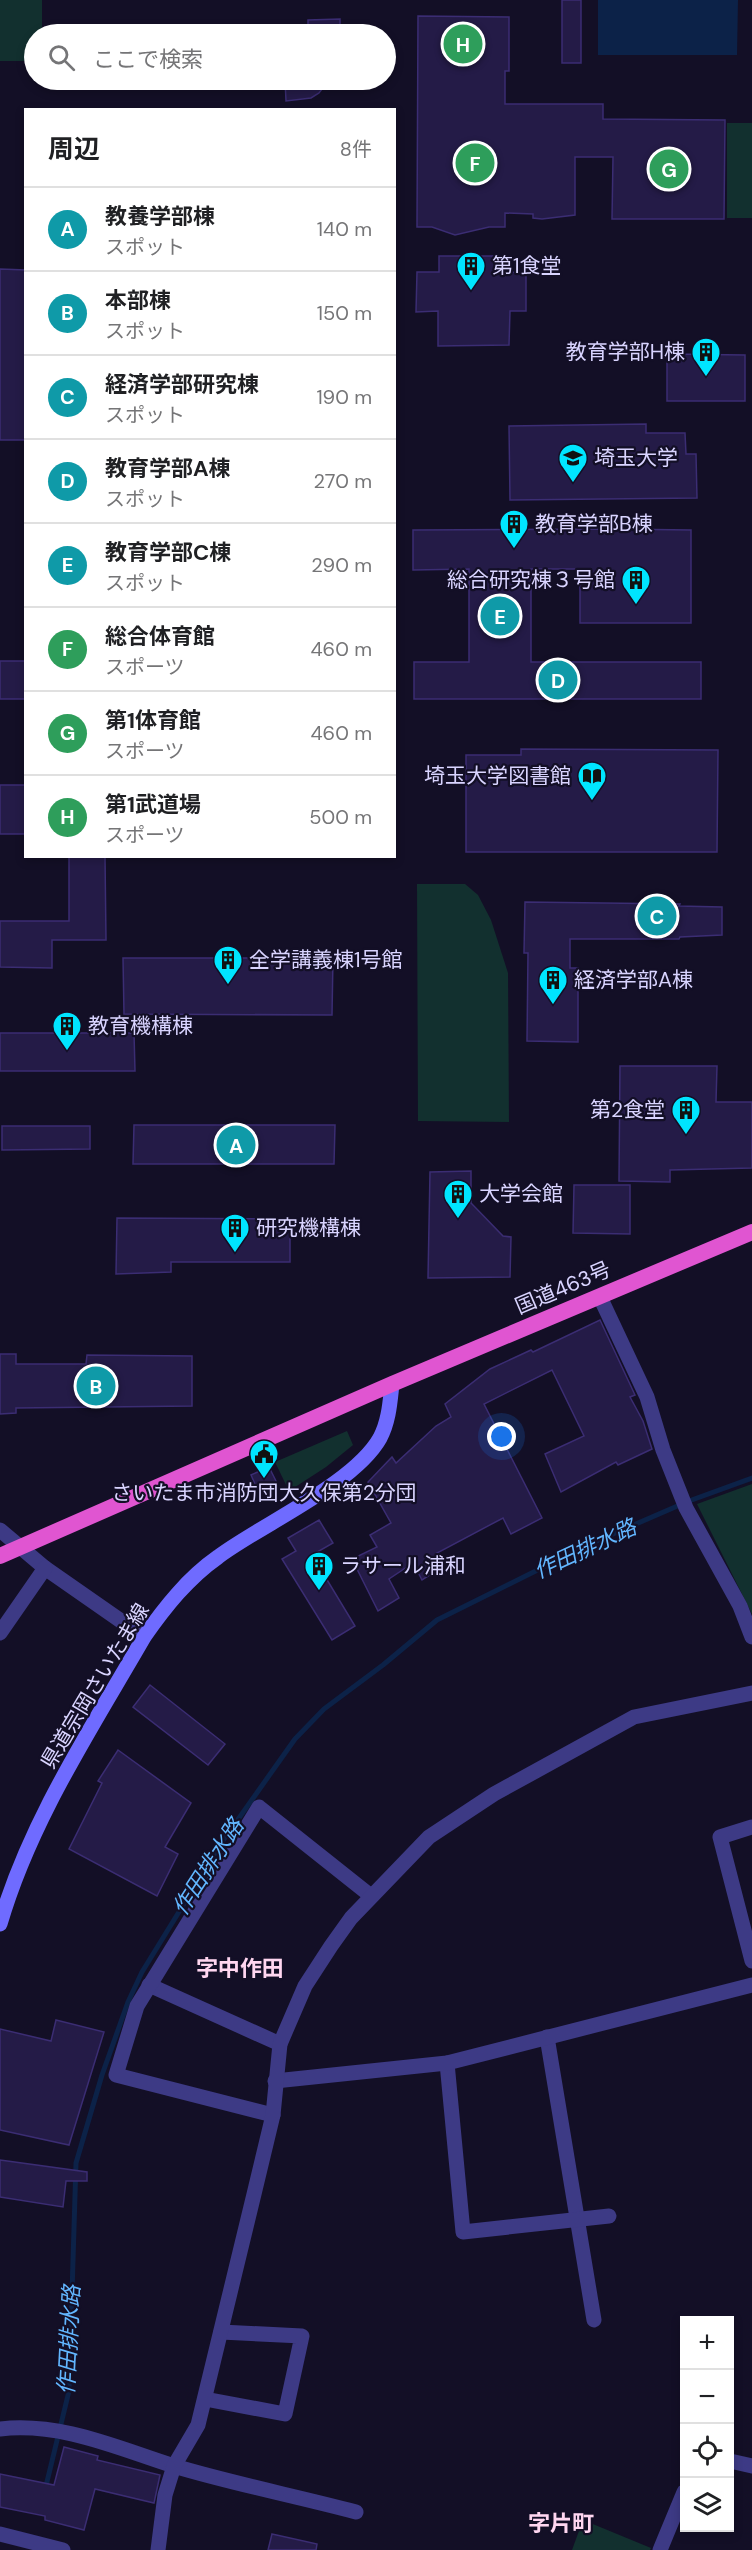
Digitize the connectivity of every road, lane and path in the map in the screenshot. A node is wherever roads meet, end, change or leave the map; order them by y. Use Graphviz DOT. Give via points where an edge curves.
graph roads {
  1 [pos="752,1232"];
  2 [pos="600,1296"];
  3 [pos="392,1384"];
  4 [pos="0,1530"];
  5 [pos="19,1547"];
  6 [pos="0,1556"];
  7 [pos="45,1568"];
  8 [pos="0,1633"];
  9 [pos="144,1637"];
  10 [pos="752,1637"];
  11 [pos="752,1693"];
  12 [pos="752,1827"];
  13 [pos="372,1896"];
  14 [pos="0,1924"];
  15 [pos="752,1961"];
  16 [pos="149,1985"];
  17 [pos="752,1985"];
  18 [pos="547,2037"];
  19 [pos="280,2044"];
  20 [pos="447,2063"];
  21 [pos="275,2081"];
  22 [pos="273,2115"];
  23 [pos="609,2216"];
  24 [pos="578,2220"];
  25 [pos="594,2320"];
  26 [pos="221,2332"];
  27 [pos="205,2399"];
  28 [pos="0,2429"];
  29 [pos="734,2462"];
  30 [pos="174,2466"];
  31 [pos="752,2466"];
  32 [pos="680,2502"];
  33 [pos="357,2512"];
  34 [pos="0,2534"];
  35 [pos="63,2550"];
  36 [pos="158,2550"];
  37 [pos="660,2550"];
  1 -- 2 [label="highway, 国道463号"];
  2 -- 3 [label="highway, 国道463号"];
  2 -- 10 [label="street" via="647,1397 684,1504 740,1606"];
  3 -- 5 [label="highway, 国道463号"];
  3 -- 9 [label="main road, 県道宗岡さいたま線" via="386,1423 367,1455 315,1495 210,1563 179,1592"];
  4 -- 5 [label="street"];
  5 -- 6 [label="highway, 国道463号"];
  5 -- 7 [label="street"];
  7 -- 8 [label="street"];
  7 -- 9 [label="street"];
  9 -- 14 [label="main road, 県道宗岡さいたま線" via="48,1806"];
  11 -- 13 [label="street" via="634,1717 608,1729 494,1794 429,1837"];
  12 -- 15 [label="street" via="720,1837"];
  13 -- 16 [label="street" via="259,1807"];
  13 -- 19 [label="street" via="351,1918 312,1976"];
  16 -- 19 [label="street"];
  16 -- 22 [label="street" via="137,2006 116,2075"];
  17 -- 18 [label="street"];
  18 -- 20 [label="street"];
  18 -- 24 [label="street"];
  19 -- 21 [label="street"];
  20 -- 21 [label="street"];
  20 -- 24 [label="street" via="464,2232"];
  21 -- 22 [label="street"];
  22 -- 26 [label="street"];
  23 -- 24 [label="street"];
  24 -- 25 [label="street"];
  26 -- 27 [label="street"];
  26 -- 27 [label="street" via="302,2336 285,2414"];
  27 -- 30 [label="street" via="198,2425"];
  28 -- 30 [label="street" via="30,2428 97,2439"];
  29 -- 31 [label="street"];
  30 -- 33 [label="street"];
  30 -- 36 [label="street" via="165,2495"];
  32 -- 37 [label="street"];
  34 -- 35 [label="street"];
}
